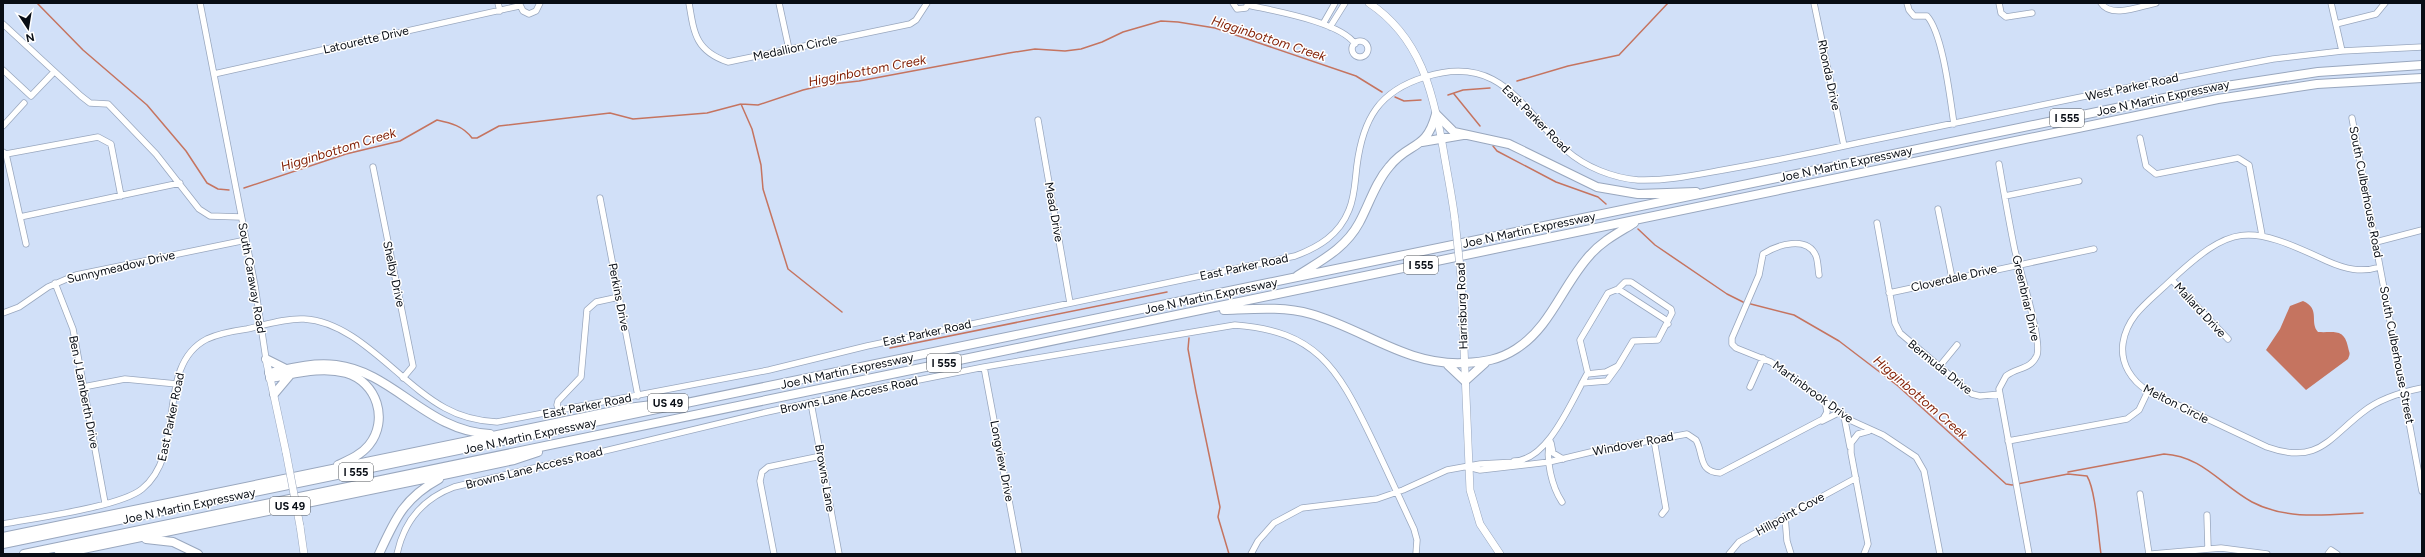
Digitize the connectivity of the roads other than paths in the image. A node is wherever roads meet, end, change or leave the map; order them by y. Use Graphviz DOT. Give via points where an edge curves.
graph roads {
  1 [pos="200,3"];
  2 [pos="498,3"];
  3 [pos="540,3"];
  4 [pos="689,3"];
  5 [pos="779,3"];
  6 [pos="927,3"];
  7 [pos="1233,3"];
  8 [pos="1335,3"];
  9 [pos="1345,3"];
  10 [pos="1369,3"];
  11 [pos="1814,3"];
  12 [pos="1907,3"];
  13 [pos="1999,3"];
  14 [pos="2100,3"];
  15 [pos="2156,3"];
  16 [pos="2332,3"];
  17 [pos="2385,3"];
  18 [pos="519,4"];
  19 [pos="1248,4"];
  20 [pos="500,11"];
  21 [pos="2032,13"];
  22 [pos="3,24"];
  23 [pos="1323,24"];
  24 [pos="2336,24"];
  25 [pos="1330,27"];
  26 [pos="1356,44"];
  27 [pos="2422,48"];
  28 [pos="789,49"];
  29 [pos="2342,52"];
  30 [pos="2422,65"];
  31 [pos="3,70"];
  32 [pos="53,73"];
  33 [pos="214,74"];
  34 [pos="1426,76"];
  35 [pos="2422,78"];
  36 [pos="24,103"];
  37 [pos="1436,114"];
  38 [pos="2352,118"];
  39 [pos="5,119"];
  40 [pos="1038,120"];
  41 [pos="1954,124"];
  42 [pos="3,126"];
  43 [pos="1466,135"];
  44 [pos="2140,138"];
  45 [pos="1441,140"];
  46 [pos="1421,143"];
  47 [pos="1844,146"];
  48 [pos="4,153"];
  49 [pos="1999,164"];
  50 [pos="373,167"];
  51 [pos="2079,181"];
  52 [pos="180,183"];
  53 [pos="1715,192"];
  54 [pos="121,196"];
  55 [pos="2005,196"];
  56 [pos="600,198"];
  57 [pos="1938,209"];
  58 [pos="20,217"];
  59 [pos="241,217"];
  60 [pos="1640,220"];
  61 [pos="1877,223"];
  62 [pos="2422,230"];
  63 [pos="2262,235"];
  64 [pos="246,240"];
  65 [pos="2376,242"];
  66 [pos="26,244"];
  67 [pos="2094,249"];
  68 [pos="2019,263"];
  69 [pos="2380,266"];
  70 [pos="1819,275"];
  71 [pos="1952,278"];
  72 [pos="1292,279"];
  73 [pos="2172,280"];
  74 [pos="55,283"];
  75 [pos="1618,289"];
  76 [pos="1889,293"];
  77 [pos="619,297"];
  78 [pos="1070,303"];
  79 [pos="1202,310"];
  80 [pos="3,313"];
  81 [pos="1668,324"];
  82 [pos="262,326"];
  83 [pos="2228,339"];
  84 [pos="1958,345"];
  85 [pos="1763,358"];
  86 [pos="266,359"];
  87 [pos="1485,362"];
  88 [pos="1464,363"];
  89 [pos="1448,365"];
  90 [pos="1618,366"];
  91 [pos="1939,367"];
  92 [pos="984,368"];
  93 [pos="289,372"];
  94 [pos="1606,372"];
  95 [pos="1588,374"];
  96 [pos="270,375"];
  97 [pos="403,378"];
  98 [pos="1610,379"];
  99 [pos="1465,381"];
  100 [pos="177,384"];
  101 [pos="1582,384"];
  102 [pos="83,387"];
  103 [pos="1750,387"];
  104 [pos="2422,388"];
  105 [pos="2148,391"];
  106 [pos="2403,392"];
  107 [pos="274,394"];
  108 [pos="2000,394"];
  109 [pos="638,396"];
  110 [pos="709,399"];
  111 [pos="1826,402"];
  112 [pos="811,403"];
  113 [pos="559,411"];
  114 [pos="1842,414"];
  115 [pos="1805,430"];
  116 [pos="1875,433"];
  117 [pos="503,434"];
  118 [pos="1550,438"];
  119 [pos="579,439"];
  120 [pos="1654,440"];
  121 [pos="2008,441"];
  122 [pos="1851,453"];
  123 [pos="821,456"];
  124 [pos="1563,459"];
  125 [pos="1514,461"];
  126 [pos="1549,462"];
  127 [pos="1523,465"];
  128 [pos="1468,467"];
  129 [pos="331,470"];
  130 [pos="448,474"];
  131 [pos="1856,478"];
  132 [pos="2422,491"];
  133 [pos="1398,492"];
  134 [pos="2140,494"];
  135 [pos="1562,502"];
  136 [pos="105,503"];
  137 [pos="1662,514"];
  138 [pos="2207,515"];
  139 [pos="1785,517"];
  140 [pos="3,524"];
  141 [pos="3,537"];
  142 [pos="133,538"];
  143 [pos="3,544"];
  144 [pos="2208,548"];
  145 [pos="2336,553"];
  146 [pos="24,554"];
  147 [pos="59,554"];
  148 [pos="198,554"];
  149 [pos="304,554"];
  150 [pos="379,554"];
  151 [pos="397,554"];
  152 [pos="774,554"];
  153 [pos="839,554"];
  154 [pos="1019,554"];
  155 [pos="1251,554"];
  156 [pos="1416,554"];
  157 [pos="1500,554"];
  158 [pos="1729,554"];
  159 [pos="1791,554"];
  160 [pos="1864,554"];
  161 [pos="1940,554"];
  162 [pos="2029,554"];
  163 [pos="2149,554"];
  164 [pos="2152,554"];
  165 [pos="2267,554"];
  166 [pos="2328,554"];
  1 -- 33 [label="street, South Caraway Road"];
  2 -- 20 [label="street"];
  3 -- 18 [label="street" via="536,11 529,14 523,11"];
  4 -- 28 [label="street, Medallion Circle" via="699,44 714,57 728,62"];
  5 -- 28 [label="street"];
  6 -- 28 [label="street, Medallion Circle" via="916,20 910,24"];
  7 -- 19 [label="street" via="1239,10"];
  8 -- 23 [label="street"];
  9 -- 25 [label="street"];
  10 -- 34 [label="main road, Harrisburg Road" via="1389,18 1403,34 1416,53"];
  11 -- 47 [label="street, Rhonda Drive"];
  12 -- 41 [label="street" via="1914,16 1927,16 1931,21 1940,48"];
  13 -- 21 [label="street" via="2004,16"];
  14 -- 15 [label="street" via="2108,10 2116,11"];
  16 -- 24 [label="street"];
  17 -- 24 [label="street" via="2380,10 2370,16"];
  18 -- 20 [label="street, Latourette Drive"];
  19 -- 23 [label="street"];
  20 -- 33 [label="street, Latourette Drive"];
  22 -- 32 [label="street"];
  23 -- 25 [label="street"];
  24 -- 29 [label="street"];
  25 -- 26 [label="street" via="1352,38"];
  27 -- 29 [label="street, West Parker Road"];
  29 -- 41 [label="street, West Parker Road" via="2273,59"];
  30 -- 53 [label="highway, Joe N Martin Expressway / I 555" via="2335,70 2237,83"];
  31 -- 32 [label="street" via="32,96"];
  32 -- 52 [label="street" via="90,103 108,104"];
  33 -- 59 [label="street, South Caraway Road"];
  34 -- 37 [label="main road, Harrisburg Road"];
  34 -- 47 [label="street, East Parker Road" via="1441,73 1473,73 1504,85 1568,152 1597,170 1619,177 1648,180 1679,178"];
  34 -- 78 [label="street, East Parker Road" via="1387,96 1375,109 1362,134 1350,209 1339,228 1313,249 1295,256"];
  35 -- 60 [label="highway, Joe N Martin Expressway / I 555" via="2316,84 2241,95"];
  36 -- 39 [label="street"];
  37 -- 43 [label="highway" via="1454,132"];
  37 -- 45 [label="main road, Harrisburg Road"];
  37 -- 46 [label="highway" via="1430,134"];
  38 -- 65 [label="street, South Culberhouse Road"];
  39 -- 42 [label="street"];
  40 -- 78 [label="street, Mead Drive"];
  41 -- 47 [label="street, West Parker Road"];
  43 -- 45 [label="highway"];
  43 -- 53 [label="highway" via="1509,144 1585,183 1614,192"];
  44 -- 63 [label="street" via="2146,166 2156,174 2238,158 2244,160 2248,165"];
  45 -- 46 [label="highway"];
  45 -- 88 [label="main road, Harrisburg Road, bridge" via="1455,220 1461,277"];
  46 -- 72 [label="highway" via="1398,157 1388,167 1358,225 1347,240 1331,255"];
  48 -- 54 [label="street" via="98,137 111,144"];
  48 -- 58 [label="street"];
  49 -- 55 [label="street, Greenbriar Drive"];
  50 -- 97 [label="street, Shelby Drive" via="413,366"];
  51 -- 55 [label="street"];
  52 -- 54 [label="street"];
  52 -- 59 [label="street" via="195,204 207,215"];
  53 -- 72 [label="highway, Joe N Martin Expressway / I 555"];
  54 -- 58 [label="street"];
  55 -- 68 [label="street, Greenbriar Drive"];
  56 -- 77 [label="street, Perkins Drive"];
  57 -- 71 [label="street"];
  58 -- 66 [label="street"];
  59 -- 64 [label="street, South Caraway Road"];
  60 -- 79 [label="highway, Joe N Martin Expressway / I 555"];
  60 -- 87 [label="highway" via="1612,236 1589,255 1529,339 1508,354"];
  61 -- 76 [label="street, Bermuda Drive"];
  62 -- 65 [label="street"];
  63 -- 69 [label="street, Melton Circle" via="2276,238 2345,268 2365,270"];
  63 -- 73 [label="street, Melton Circle" via="2241,235 2219,242 2195,258"];
  64 -- 74 [label="street, Sunnymeadow Drive" via="76,275"];
  64 -- 82 [label="street, South Caraway Road"];
  65 -- 69 [label="street, South Culberhouse Road"];
  67 -- 68 [label="street, Cloverdale Drive"];
  68 -- 71 [label="street, Cloverdale Drive"];
  68 -- 108 [label="street, Greenbriar Drive" via="2038,352 2030,365 2009,373 2002,380 1999,385"];
  69 -- 106 [label="street, South Culberhouse Street"];
  70 -- 85 [label="street, Martinbrook Drive" via="1816,256 1809,247 1796,243 1773,247 1763,254 1759,275 1732,338 1732,344 1736,348"];
  71 -- 76 [label="street, Cloverdale Drive"];
  72 -- 110 [label="highway, Joe N Martin Expressway / I 555"];
  73 -- 83 [label="street, Mallard Drive"];
  73 -- 105 [label="street, Melton Circle" via="2132,318 2124,338 2123,354 2126,368 2135,381"];
  74 -- 80 [label="street, Sunnymeadow Drive" via="19,307"];
  74 -- 102 [label="street, Ben J Lamberth Drive" via="70,318"];
  75 -- 81 [label="street" via="1666,320"];
  75 -- 81 [label="street" via="1625,282 1631,282 1668,306 1672,312"];
  75 -- 95 [label="street" via="1607,294 1581,338 1580,345"];
  76 -- 91 [label="street, Bermuda Drive" via="1895,323 1900,333"];
  77 -- 109 [label="street, Perkins Drive"];
  77 -- 113 [label="street" via="596,302 587,310 580,380 558,401"];
  78 -- 109 [label="street, East Parker Road"];
  79 -- 89 [label="highway" via="1268,308 1298,311 1333,322 1391,349"];
  79 -- 119 [label="highway, Joe N Martin Expressway / I 555"];
  81 -- 90 [label="street" via="1658,340 1637,340 1630,343"];
  82 -- 86 [label="street, South Caraway Road"];
  82 -- 97 [label="street, East Parker Road" via="292,320 322,321 343,330"];
  82 -- 100 [label="street, East Parker Road" via="222,334 198,345 187,357"];
  84 -- 91 [label="street"];
  85 -- 103 [label="street"];
  85 -- 111 [label="street, Martinbrook Drive" via="1779,366"];
  86 -- 93 [label="highway"];
  86 -- 96 [label="main road, South Caraway Road"];
  87 -- 88 [label="highway"];
  87 -- 99 [label="highway"];
  88 -- 89 [label="highway"];
  88 -- 99 [label="main road, Harrisburg Road"];
  89 -- 99 [label="highway"];
  90 -- 94 [label="street"];
  90 -- 98 [label="street"];
  91 -- 108 [label="street, Bermuda Drive" via="1972,394"];
  92 -- 112 [label="street, Browns Lane Access Road"];
  92 -- 133 [label="street, Browns Lane Access Road" via="1222,326 1258,327 1279,333 1311,348 1333,368 1355,405"];
  92 -- 154 [label="street, Longview Drive"];
  93 -- 96 [label="highway"];
  93 -- 107 [label="highway"];
  93 -- 117 [label="highway" via="326,364 349,367 372,377 446,424 478,433"];
  93 -- 129 [label="highway" via="320,370 348,374 365,383 376,400 378,424 372,441 358,454"];
  94 -- 95 [label="street"];
  94 -- 98 [label="street"];
  95 -- 101 [label="street"];
  96 -- 107 [label="main road, South Caraway Road"];
  97 -- 113 [label="street, East Parker Road" via="444,408 478,421 503,422"];
  98 -- 101 [label="street"];
  99 -- 128 [label="main road, Harrisburg Road"];
  100 -- 102 [label="street" via="125,379"];
  100 -- 136 [label="street, East Parker Road" via="165,454 154,477 128,497"];
  101 -- 118 [label="street"];
  102 -- 136 [label="street, Ben J Lamberth Drive"];
  104 -- 106 [label="street, Melton Circle"];
  105 -- 106 [label="street, Melton Circle" via="2267,448 2305,453 2330,442 2371,407"];
  105 -- 121 [label="street" via="2139,410 2127,419"];
  106 -- 132 [label="street, South Culberhouse Street"];
  107 -- 149 [label="main road, South Caraway Road, bridge"];
  108 -- 121 [label="street, Greenbriar Drive"];
  109 -- 113 [label="street, East Parker Road"];
  110 -- 117 [label="highway, US 49" via="646,405"];
  110 -- 143 [label="highway, Joe N Martin Expressway / I 555"];
  111 -- 114 [label="street, Martinbrook Drive"];
  111 -- 115 [label="street, Windover Road" via="1827,412 1824,418"];
  112 -- 123 [label="street, Browns Lane"];
  112 -- 151 [label="street, Browns Lane Access Road" via="454,487 432,498 410,519 400,539"];
  114 -- 115 [label="street, Windover Road"];
  114 -- 116 [label="street, Martinbrook Drive"];
  114 -- 122 [label="street"];
  115 -- 120 [label="street, Windover Road" via="1720,473 1712,472 1705,467 1698,442 1692,436 1678,435"];
  116 -- 122 [label="street" via="1865,431 1858,434 1851,443"];
  116 -- 161 [label="street, Martinbrook Drive" via="1883,435 1916,457 1922,466"];
  117 -- 129 [label="highway, US 49"];
  118 -- 124 [label="street" via="1552,450"];
  118 -- 125 [label="street, Windover Road" via="1536,453 1520,461"];
  118 -- 126 [label="street"];
  119 -- 130 [label="highway, US 49" via="514,460"];
  119 -- 146 [label="highway, Joe N Martin Expressway / I 555"];
  120 -- 124 [label="street, Windover Road"];
  120 -- 137 [label="street" via="1666,509"];
  121 -- 162 [label="street, Greenbriar Drive"];
  122 -- 131 [label="street"];
  123 -- 152 [label="street" via="768,467 762,472 760,481"];
  123 -- 153 [label="street, Browns Lane"];
  124 -- 126 [label="street, Windover Road"];
  125 -- 127 [label="street"];
  125 -- 128 [label="street, Windover Road"];
  126 -- 127 [label="street, Windover Road"];
  126 -- 135 [label="street" via="1556,494"];
  127 -- 128 [label="street, Windover Road" via="1480,470"];
  128 -- 133 [label="street, Windover Road" via="1437,473"];
  128 -- 157 [label="main road, Harrisburg Road" via="1476,516 1486,536"];
  129 -- 141 [label="highway, US 49"];
  130 -- 142 [label="highway, US 49"];
  130 -- 150 [label="highway" via="420,490 406,504 395,520"];
  131 -- 139 [label="street, Hillpoint Cove"];
  131 -- 160 [label="street" via="1868,544"];
  133 -- 155 [label="street, Windover Road" via="1362,502 1315,505 1287,514 1266,530"];
  133 -- 156 [label="street, Browns Lane Access Road" via="1416,533"];
  134 -- 163 [label="street"];
  136 -- 140 [label="street, East Parker Road"];
  138 -- 144 [label="street"];
  139 -- 158 [label="street, Hillpoint Cove" via="1739,542"];
  139 -- 159 [label="street"];
  142 -- 147 [label="highway, US 49"];
  142 -- 148 [label="highway" via="162,540 181,545"];
  144 -- 164 [label="street"];
  144 -- 165 [label="street" via="2238,548"];
  145 -- 166 [label="street" via="2331,550"];
}
